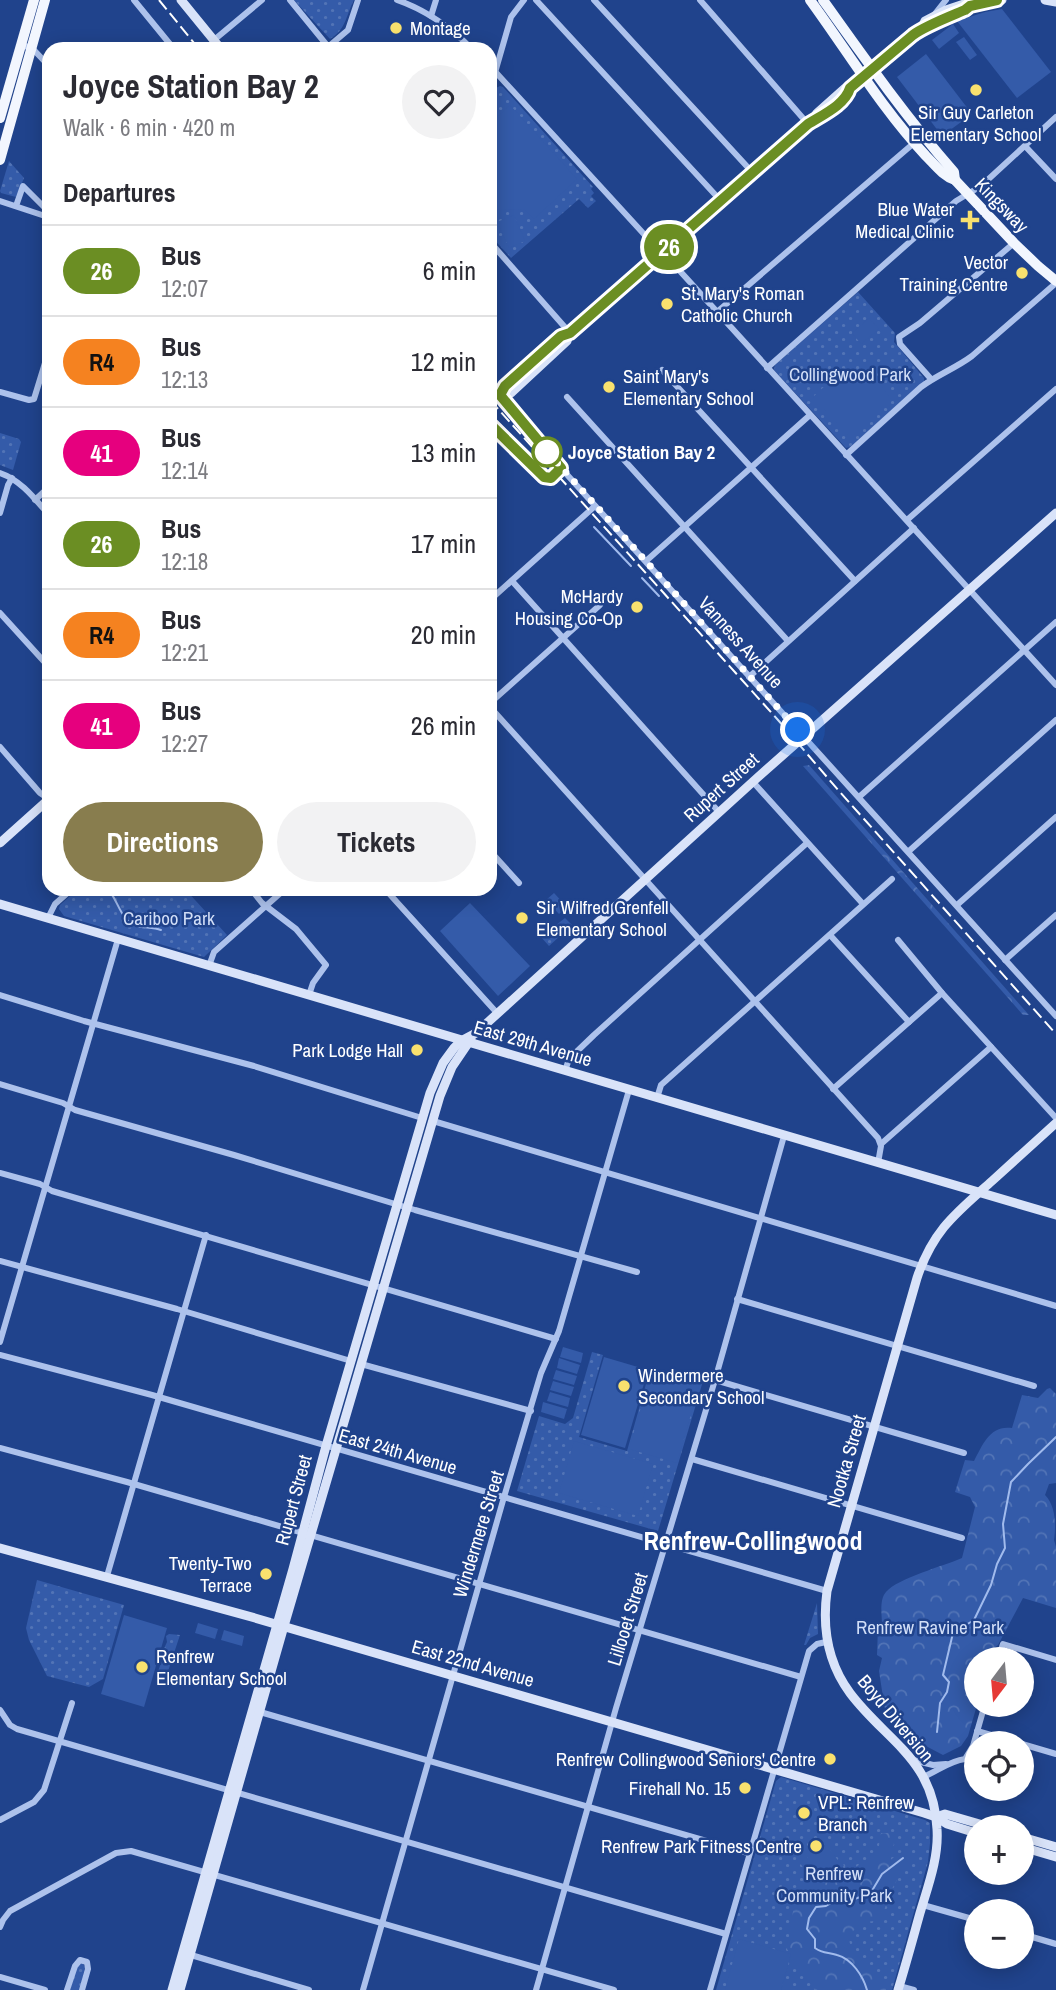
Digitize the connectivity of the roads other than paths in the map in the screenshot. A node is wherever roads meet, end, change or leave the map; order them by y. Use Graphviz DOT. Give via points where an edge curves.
graph roads {
  1 [pos="34,0"];
  2 [pos="46,0"];
  3 [pos="134,0"];
  4 [pos="181,0"];
  5 [pos="262,0"];
  6 [pos="290,0"];
  7 [pos="358,0"];
  8 [pos="397,0"];
  9 [pos="436,0"];
  10 [pos="524,0"];
  11 [pos="536,0"];
  12 [pos="594,0"];
  13 [pos="700,0"];
  14 [pos="810,0"];
  15 [pos="823,0"];
  16 [pos="946,0"];
  17 [pos="997,0"];
  18 [pos="1002,0"];
  19 [pos="1045,0"];
  20 [pos="1056,2"];
  21 [pos="970,6"];
  22 [pos="934,15"];
  23 [pos="431,16"];
  24 [pos="921,29"];
  25 [pos="214,40"];
  26 [pos="168,42"];
  27 [pos="324,42"];
  28 [pos="335,42"];
  29 [pos="464,42"];
  30 [pos="27,46"];
  31 [pos="497,57"];
  32 [pos="42,60"];
  33 [pos="497,73"];
  34 [pos="868,73"];
  35 [pos="1056,117"];
  36 [pos="3,120"];
  37 [pos="810,123"];
  38 [pos="914,143"];
  39 [pos="1025,146"];
  40 [pos="0,160"];
  41 [pos="753,173"];
  42 [pos="1056,179"];
  43 [pos="955,180"];
  44 [pos="968,194"];
  45 [pos="0,201"];
  46 [pos="720,201"];
  47 [pos="42,205"];
  48 [pos="16,206"];
  49 [pos="42,215"];
  50 [pos="1014,243"];
  51 [pos="497,250"];
  52 [pos="662,253"];
  53 [pos="1056,282"];
  54 [pos="716,312"];
  55 [pos="570,333"];
  56 [pos="767,368"];
  57 [pos="662,370"];
  58 [pos="931,379"];
  59 [pos="42,381"];
  60 [pos="1056,388"];
  61 [pos="497,391"];
  62 [pos="0,392"];
  63 [pos="500,395"];
  64 [pos="567,397"];
  65 [pos="497,398"];
  66 [pos="810,415"];
  67 [pos="846,454"];
  68 [pos="752,467"];
  69 [pos="0,472"];
  70 [pos="12,478"];
  71 [pos="42,494"];
  72 [pos="35,500"];
  73 [pos="595,506"];
  74 [pos="42,508"];
  75 [pos="0,513"];
  76 [pos="1056,513"];
  77 [pos="907,520"];
  78 [pos="684,527"];
  79 [pos="915,528"];
  80 [pos="646,561"];
  81 [pos="512,581"];
  82 [pos="855,581"];
  83 [pos="969,590"];
  84 [pos="497,594"];
  85 [pos="600,605"];
  86 [pos="0,613"];
  87 [pos="1056,622"];
  88 [pos="563,638"];
  89 [pos="788,641"];
  90 [pos="1025,650"];
  91 [pos="42,659"];
  92 [pos="749,677"];
  93 [pos="1056,685"];
  94 [pos="497,699"];
  95 [pos="497,713"];
  96 [pos="1056,719"];
  97 [pos="804,737"];
  98 [pos="0,747"];
  99 [pos="753,782"];
  100 [pos="42,794"];
  101 [pos="859,797"];
  102 [pos="42,805"];
  103 [pos="719,812"];
  104 [pos="1056,817"];
  105 [pos="0,843"];
  106 [pos="807,843"];
  107 [pos="909,851"];
  108 [pos="497,859"];
  109 [pos="892,878"];
  110 [pos="646,880"];
  111 [pos="519,883"];
  112 [pos="64,896"];
  113 [pos="257,896"];
  114 [pos="277,896"];
  115 [pos="391,896"];
  116 [pos="0,904"];
  117 [pos="863,904"];
  118 [pos="957,905"];
  119 [pos="266,906"];
  120 [pos="1056,915"];
  121 [pos="48,918"];
  122 [pos="830,935"];
  123 [pos="118,939"];
  124 [pos="700,940"];
  125 [pos="898,940"];
  126 [pos="1005,960"];
  127 [pos="209,966"];
  128 [pos="942,993"];
  129 [pos="0,995"];
  130 [pos="309,995"];
  131 [pos="755,1001"];
  132 [pos="497,1013"];
  133 [pos="1055,1014"];
  134 [pos="909,1022"];
  135 [pos="94,1023"];
  136 [pos="468,1039"];
  137 [pos="991,1047"];
  138 [pos="565,1071"];
  139 [pos="0,1084"];
  140 [pos="833,1089"];
  141 [pos="629,1090"];
  142 [pos="657,1098"];
  143 [pos="69,1107"];
  144 [pos="422,1118"];
  145 [pos="433,1121"];
  146 [pos="1056,1121"];
  147 [pos="784,1136"];
  148 [pos="881,1144"];
  149 [pos="878,1163"];
  150 [pos="605,1171"];
  151 [pos="0,1173"];
  152 [pos="46,1188"];
  153 [pos="978,1192"];
  154 [pos="397,1205"];
  155 [pos="407,1208"];
  156 [pos="1056,1215"];
  157 [pos="761,1219"];
  158 [pos="206,1235"];
  159 [pos="580,1257"];
  160 [pos="0,1261"];
  161 [pos="922,1266"];
  162 [pos="23,1268"];
  163 [pos="637,1272"];
  164 [pos="373,1285"];
  165 [pos="384,1289"];
  166 [pos="737,1299"];
  167 [pos="1056,1306"];
  168 [pos="184,1311"];
  169 [pos="556,1339"];
  170 [pos="0,1342"];
  171 [pos="898,1346"];
  172 [pos="0,1354"];
  173 [pos="351,1361"];
  174 [pos="361,1364"];
  175 [pos="715,1380"];
  176 [pos="1034,1386"];
  177 [pos="159,1397"];
  178 [pos="531,1411"];
  179 [pos="874,1426"];
  180 [pos="0,1448"];
  181 [pos="330,1448"];
  182 [pos="964,1453"];
  183 [pos="692,1459"];
  184 [pos="134,1484"];
  185 [pos="505,1497"];
  186 [pos="851,1505"];
  187 [pos="306,1535"];
  188 [pos="962,1538"];
  189 [pos="665,1545"];
  190 [pos="0,1548"];
  191 [pos="107,1576"];
  192 [pos="480,1584"];
  193 [pos="827,1591"];
  194 [pos="280,1625"];
  195 [pos="639,1630"];
  196 [pos="826,1642"];
  197 [pos="1034,1653"];
  198 [pos="1056,1660"];
  199 [pos="453,1675"];
  200 [pos="801,1677"];
  201 [pos="72,1703"];
  202 [pos="0,1710"];
  203 [pos="260,1712"];
  204 [pos="981,1717"];
  205 [pos="613,1721"];
  206 [pos="977,1731"];
  207 [pos="59,1742"];
  208 [pos="1034,1747"];
  209 [pos="1056,1754"];
  210 [pos="964,1759"];
  211 [pos="913,1760"];
  212 [pos="430,1761"];
  213 [pos="946,1764"];
  214 [pos="774,1768"];
  215 [pos="923,1777"];
  216 [pos="233,1792"];
  217 [pos="589,1807"];
  218 [pos="936,1817"];
  219 [pos="0,1820"];
  220 [pos="964,1820"];
  221 [pos="964,1829"];
  222 [pos="1034,1841"];
  223 [pos="406,1842"];
  224 [pos="1056,1847"];
  225 [pos="1034,1851"];
  226 [pos="748,1853"];
  227 [pos="1056,1857"];
  228 [pos="210,1873"];
  229 [pos="565,1888"];
  230 [pos="923,1905"];
  231 [pos="964,1917"];
  232 [pos="382,1923"];
  233 [pos="0,1927"];
  234 [pos="726,1934"];
  235 [pos="1034,1938"];
  236 [pos="1056,1944"];
  237 [pos="191,1955"];
  238 [pos="542,1969"];
  239 [pos="0,1977"];
  240 [pos="899,1988"];
  241 [pos="45,1990"];
  242 [pos="67,1990"];
  243 [pos="82,1990"];
  244 [pos="172,1990"];
  245 [pos="180,1990"];
  246 [pos="309,1990"];
  247 [pos="363,1990"];
  248 [pos="536,1990"];
  249 [pos="614,1990"];
  250 [pos="710,1990"];
  251 [pos="914,1990"];
  1 -- 30 [label="main road"];
  2 -- 30 [label="main road"];
  3 -- 26 [label="street"];
  4 -- 25 [label="street"];
  5 -- 25 [label="street"];
  6 -- 27 [label="street"];
  7 -- 28 [label="street" via="348,30"];
  8 -- 23 [label="street"];
  9 -- 23 [label="street"];
  10 -- 31 [label="street" via="511,17"];
  11 -- 46 [label="street"];
  12 -- 41 [label="street"];
  13 -- 37 [label="street"];
  14 -- 34 [label="main road, Kingsway"];
  15 -- 34 [label="main road, Kingsway"];
  16 -- 22 [label="street"];
  17 -- 18 [label="street"];
  17 -- 21 [label="street"];
  19 -- 20 [label="street"];
  21 -- 22 [label="street"];
  21 -- 24 [label="street"];
  22 -- 24 [label="street"];
  23 -- 29 [label="street"];
  24 -- 34 [label="street"];
  30 -- 32 [label="street"];
  30 -- 36 [label="main road"];
  33 -- 52 [label="street"];
  34 -- 37 [label="street" via="822,118"];
  34 -- 38 [label="main road, Kingsway"];
  34 -- 43 [label="main road, Kingsway" via="954,172"];
  35 -- 39 [label="street"];
  36 -- 40 [label="main road"];
  37 -- 41 [label="street"];
  38 -- 43 [label="main road, Kingsway" via="946,177"];
  38 -- 54 [label="street"];
  39 -- 42 [label="street"];
  39 -- 44 [label="street"];
  41 -- 46 [label="street"];
  43 -- 44 [label="main road, Kingsway"];
  44 -- 50 [label="main road, Kingsway"];
  44 -- 56 [label="street"];
  45 -- 48 [label="street"];
  46 -- 52 [label="street"];
  47 -- 48 [label="street" via="23,186"];
  48 -- 49 [label="street"];
  50 -- 53 [label="main road, Kingsway"];
  50 -- 58 [label="street" via="899,337"];
  51 -- 55 [label="street"];
  52 -- 54 [label="street"];
  52 -- 55 [label="street"];
  53 -- 58 [label="street" via="972,356"];
  54 -- 56 [label="street"];
  55 -- 63 [label="street" via="511,393"];
  56 -- 66 [label="street"];
  57 -- 68 [label="street"];
  58 -- 67 [label="street"];
  59 -- 62 [label="street" via="33,400"];
  60 -- 77 [label="street"];
  61 -- 63 [label="street, Vanness Avenue"];
  63 -- 65 [label="street"];
  63 -- 73 [label="street, Vanness Avenue"];
  64 -- 78 [label="street"];
  66 -- 67 [label="street"];
  66 -- 68 [label="street"];
  67 -- 77 [label="street"];
  68 -- 78 [label="street"];
  68 -- 82 [label="street"];
  69 -- 70 [label="street"];
  70 -- 72 [label="street"];
  70 -- 75 [label="street"];
  71 -- 72 [label="street"];
  72 -- 74 [label="street"];
  73 -- 80 [label="street, Vanness Avenue"];
  73 -- 81 [label="street"];
  76 -- 83 [label="street, Rupert Street"];
  77 -- 79 [label="street"];
  78 -- 80 [label="street"];
  78 -- 89 [label="street"];
  79 -- 82 [label="street"];
  79 -- 83 [label="street"];
  80 -- 92 [label="street, Vanness Avenue"];
  81 -- 84 [label="street"];
  81 -- 88 [label="street"];
  82 -- 89 [label="street"];
  83 -- 90 [label="street"];
  83 -- 97 [label="street, Rupert Street"];
  85 -- 88 [label="street"];
  86 -- 91 [label="street"];
  87 -- 90 [label="street"];
  88 -- 94 [label="street"];
  88 -- 103 [label="street"];
  89 -- 92 [label="street"];
  90 -- 93 [label="street"];
  90 -- 101 [label="street"];
  92 -- 97 [label="street, Vanness Avenue"];
  95 -- 110 [label="street"];
  96 -- 107 [label="street"];
  97 -- 99 [label="street, Rupert Street"];
  97 -- 101 [label="street, Vanness Avenue"];
  98 -- 100 [label="street"];
  99 -- 103 [label="street, Rupert Street"];
  99 -- 106 [label="street"];
  101 -- 107 [label="street, Vanness Avenue"];
  102 -- 105 [label="street"];
  103 -- 110 [label="street, Rupert Street"];
  104 -- 118 [label="street"];
  106 -- 117 [label="street"];
  106 -- 124 [label="street"];
  107 -- 118 [label="street, Vanness Avenue"];
  108 -- 111 [label="street"];
  109 -- 117 [label="street"];
  110 -- 124 [label="street"];
  110 -- 132 [label="street, Rupert Street"];
  112 -- 121 [label="street"];
  113 -- 119 [label="street"];
  114 -- 119 [label="street"];
  115 -- 132 [label="street"];
  116 -- 121 [label="street, East 29th Avenue"];
  117 -- 122 [label="street"];
  118 -- 126 [label="street, Vanness Avenue"];
  119 -- 127 [label="street" via="214,952"];
  119 -- 130 [label="street" via="296,929 326,965"];
  120 -- 126 [label="street"];
  121 -- 123 [label="street, East 29th Avenue"];
  122 -- 131 [label="street"];
  122 -- 134 [label="street"];
  123 -- 127 [label="street, East 29th Avenue"];
  123 -- 135 [label="street"];
  124 -- 131 [label="street"];
  124 -- 138 [label="street" via="569,1059"];
  125 -- 128 [label="street"];
  126 -- 133 [label="street, Vanness Avenue"];
  127 -- 130 [label="street, East 29th Avenue"];
  128 -- 134 [label="street"];
  128 -- 137 [label="street"];
  129 -- 135 [label="street"];
  130 -- 136 [label="street, East 29th Avenue"];
  131 -- 140 [label="street"];
  131 -- 142 [label="street" via="661,1085"];
  132 -- 136 [label="street, Rupert Street"];
  134 -- 140 [label="street"];
  135 -- 143 [label="street"];
  135 -- 144 [label="street"];
  136 -- 138 [label="street, East 29th Avenue"];
  136 -- 144 [label="street, Rupert Street" via="443,1063"];
  136 -- 145 [label="street, Rupert Street" via="445,1081"];
  137 -- 146 [label="street"];
  137 -- 148 [label="street"];
  138 -- 141 [label="street, East 29th Avenue"];
  139 -- 143 [label="street"];
  140 -- 148 [label="street"];
  141 -- 142 [label="street, East 29th Avenue"];
  141 -- 150 [label="street, Windermere Street"];
  142 -- 147 [label="street, East 29th Avenue"];
  143 -- 152 [label="street"];
  143 -- 154 [label="street"];
  144 -- 154 [label="street, Rupert Street"];
  145 -- 150 [label="street"];
  145 -- 155 [label="street, Rupert Street"];
  146 -- 153 [label="street, Nootka Street"];
  147 -- 149 [label="street, East 29th Avenue"];
  147 -- 157 [label="street, Lillooet Street"];
  148 -- 149 [label="street"];
  149 -- 153 [label="street, East 29th Avenue"];
  150 -- 157 [label="street"];
  150 -- 159 [label="street, Windermere Street"];
  151 -- 152 [label="street"];
  152 -- 158 [label="street"];
  152 -- 162 [label="street"];
  153 -- 156 [label="street, East 29th Avenue"];
  153 -- 161 [label="street, Nootka Street" via="941,1229"];
  154 -- 155 [label="street"];
  154 -- 164 [label="street, Rupert Street"];
  155 -- 159 [label="street"];
  155 -- 165 [label="street, Rupert Street"];
  157 -- 161 [label="street"];
  157 -- 166 [label="street, Lillooet Street"];
  158 -- 164 [label="street"];
  158 -- 168 [label="street"];
  159 -- 163 [label="street"];
  159 -- 169 [label="street, Windermere Street"];
  160 -- 162 [label="street"];
  161 -- 167 [label="street"];
  161 -- 171 [label="street, Nootka Street"];
  162 -- 168 [label="street"];
  162 -- 170 [label="street"];
  164 -- 165 [label="street"];
  164 -- 173 [label="street, Rupert Street"];
  165 -- 169 [label="street"];
  165 -- 174 [label="street, Rupert Street"];
  166 -- 171 [label="street"];
  166 -- 175 [label="street, Lillooet Street"];
  168 -- 173 [label="street"];
  168 -- 177 [label="street"];
  169 -- 178 [label="street, Windermere Street"];
  171 -- 176 [label="street"];
  171 -- 179 [label="street, Nootka Street"];
  172 -- 177 [label="street, East 24th Avenue"];
  173 -- 181 [label="street, Rupert Street"];
  174 -- 178 [label="street"];
  174 -- 181 [label="street, Rupert Street"];
  175 -- 179 [label="street"];
  175 -- 183 [label="street, Lillooet Street"];
  177 -- 181 [label="street, East 24th Avenue"];
  177 -- 184 [label="street"];
  178 -- 185 [label="street, Windermere Street"];
  179 -- 182 [label="street"];
  179 -- 186 [label="street, Nootka Street"];
  180 -- 184 [label="street"];
  181 -- 185 [label="street, East 24th Avenue"];
  181 -- 187 [label="street, Rupert Street"];
  183 -- 186 [label="street"];
  183 -- 189 [label="street, Lillooet Street"];
  184 -- 187 [label="street"];
  184 -- 191 [label="street"];
  185 -- 189 [label="street, East 24th Avenue"];
  185 -- 192 [label="street, Windermere Street"];
  186 -- 188 [label="street"];
  186 -- 193 [label="street, Nootka Street"];
  187 -- 192 [label="street"];
  187 -- 194 [label="street, Rupert Street"];
  189 -- 193 [label="street, East 24th Avenue"];
  189 -- 195 [label="street, Lillooet Street"];
  190 -- 191 [label="street, East 22nd Avenue"];
  191 -- 194 [label="street, East 22nd Avenue"];
  192 -- 195 [label="street"];
  192 -- 199 [label="street, Windermere Street"];
  193 -- 196 [label="street, Nootka Street"];
  194 -- 199 [label="street, East 22nd Avenue"];
  194 -- 203 [label="street, Rupert Street"];
  194 -- 216 [label="street, Rupert Street"];
  195 -- 200 [label="street"];
  195 -- 205 [label="street, Lillooet Street"];
  196 -- 200 [label="street" via="809,1651"];
  196 -- 211 [label="street, Boyd Diversion" via="849,1692"];
  197 -- 198 [label="street"];
  199 -- 205 [label="street, East 22nd Avenue"];
  199 -- 212 [label="street, Windermere Street"];
  200 -- 214 [label="street"];
  201 -- 207 [label="street"];
  202 -- 207 [label="street" via="17,1729"];
  203 -- 212 [label="street"];
  203 -- 216 [label="street, Rupert Street"];
  204 -- 206 [label="street"];
  205 -- 214 [label="street, East 22nd Avenue"];
  205 -- 217 [label="street, Lillooet Street"];
  207 -- 216 [label="street"];
  207 -- 219 [label="street" via="44,1790 34,1802"];
  208 -- 209 [label="street"];
  210 -- 213 [label="street"];
  211 -- 213 [label="street"];
  211 -- 215 [label="street, Boyd Diversion"];
  212 -- 217 [label="street"];
  212 -- 223 [label="street, Windermere Street"];
  213 -- 215 [label="street"];
  214 -- 218 [label="street, East 22nd Avenue"];
  214 -- 226 [label="street"];
  215 -- 218 [label="street, Boyd Diversion"];
  216 -- 223 [label="street"];
  216 -- 228 [label="street, Rupert Street"];
  217 -- 226 [label="street"];
  217 -- 229 [label="street, Lillooet Street"];
  218 -- 220 [label="street, East 22nd Avenue" via="945,1814"];
  218 -- 221 [label="street, East 22nd Avenue"];
  218 -- 230 [label="street, Boyd Diversion" via="935,1858"];
  222 -- 224 [label="street"];
  223 -- 229 [label="street"];
  223 -- 232 [label="street, Windermere Street"];
  225 -- 227 [label="street"];
  226 -- 234 [label="street"];
  228 -- 232 [label="street"];
  228 -- 233 [label="street" via="121,1851 10,1911"];
  228 -- 237 [label="street, Rupert Street"];
  228 -- 244 [label="street, Rupert Street"];
  229 -- 234 [label="street"];
  229 -- 238 [label="street, Lillooet Street"];
  230 -- 231 [label="street"];
  230 -- 240 [label="street, Boyd Diversion"];
  232 -- 238 [label="street"];
  232 -- 247 [label="street, Windermere Street"];
  234 -- 250 [label="street"];
  235 -- 236 [label="street"];
  237 -- 245 [label="street, Rupert Street"];
  237 -- 246 [label="street"];
  238 -- 248 [label="street, Lillooet Street"];
  238 -- 249 [label="street"];
  239 -- 241 [label="street"];
  240 -- 251 [label="street"];
  242 -- 243 [label="street" via="80,1960 88,1967"];
}
